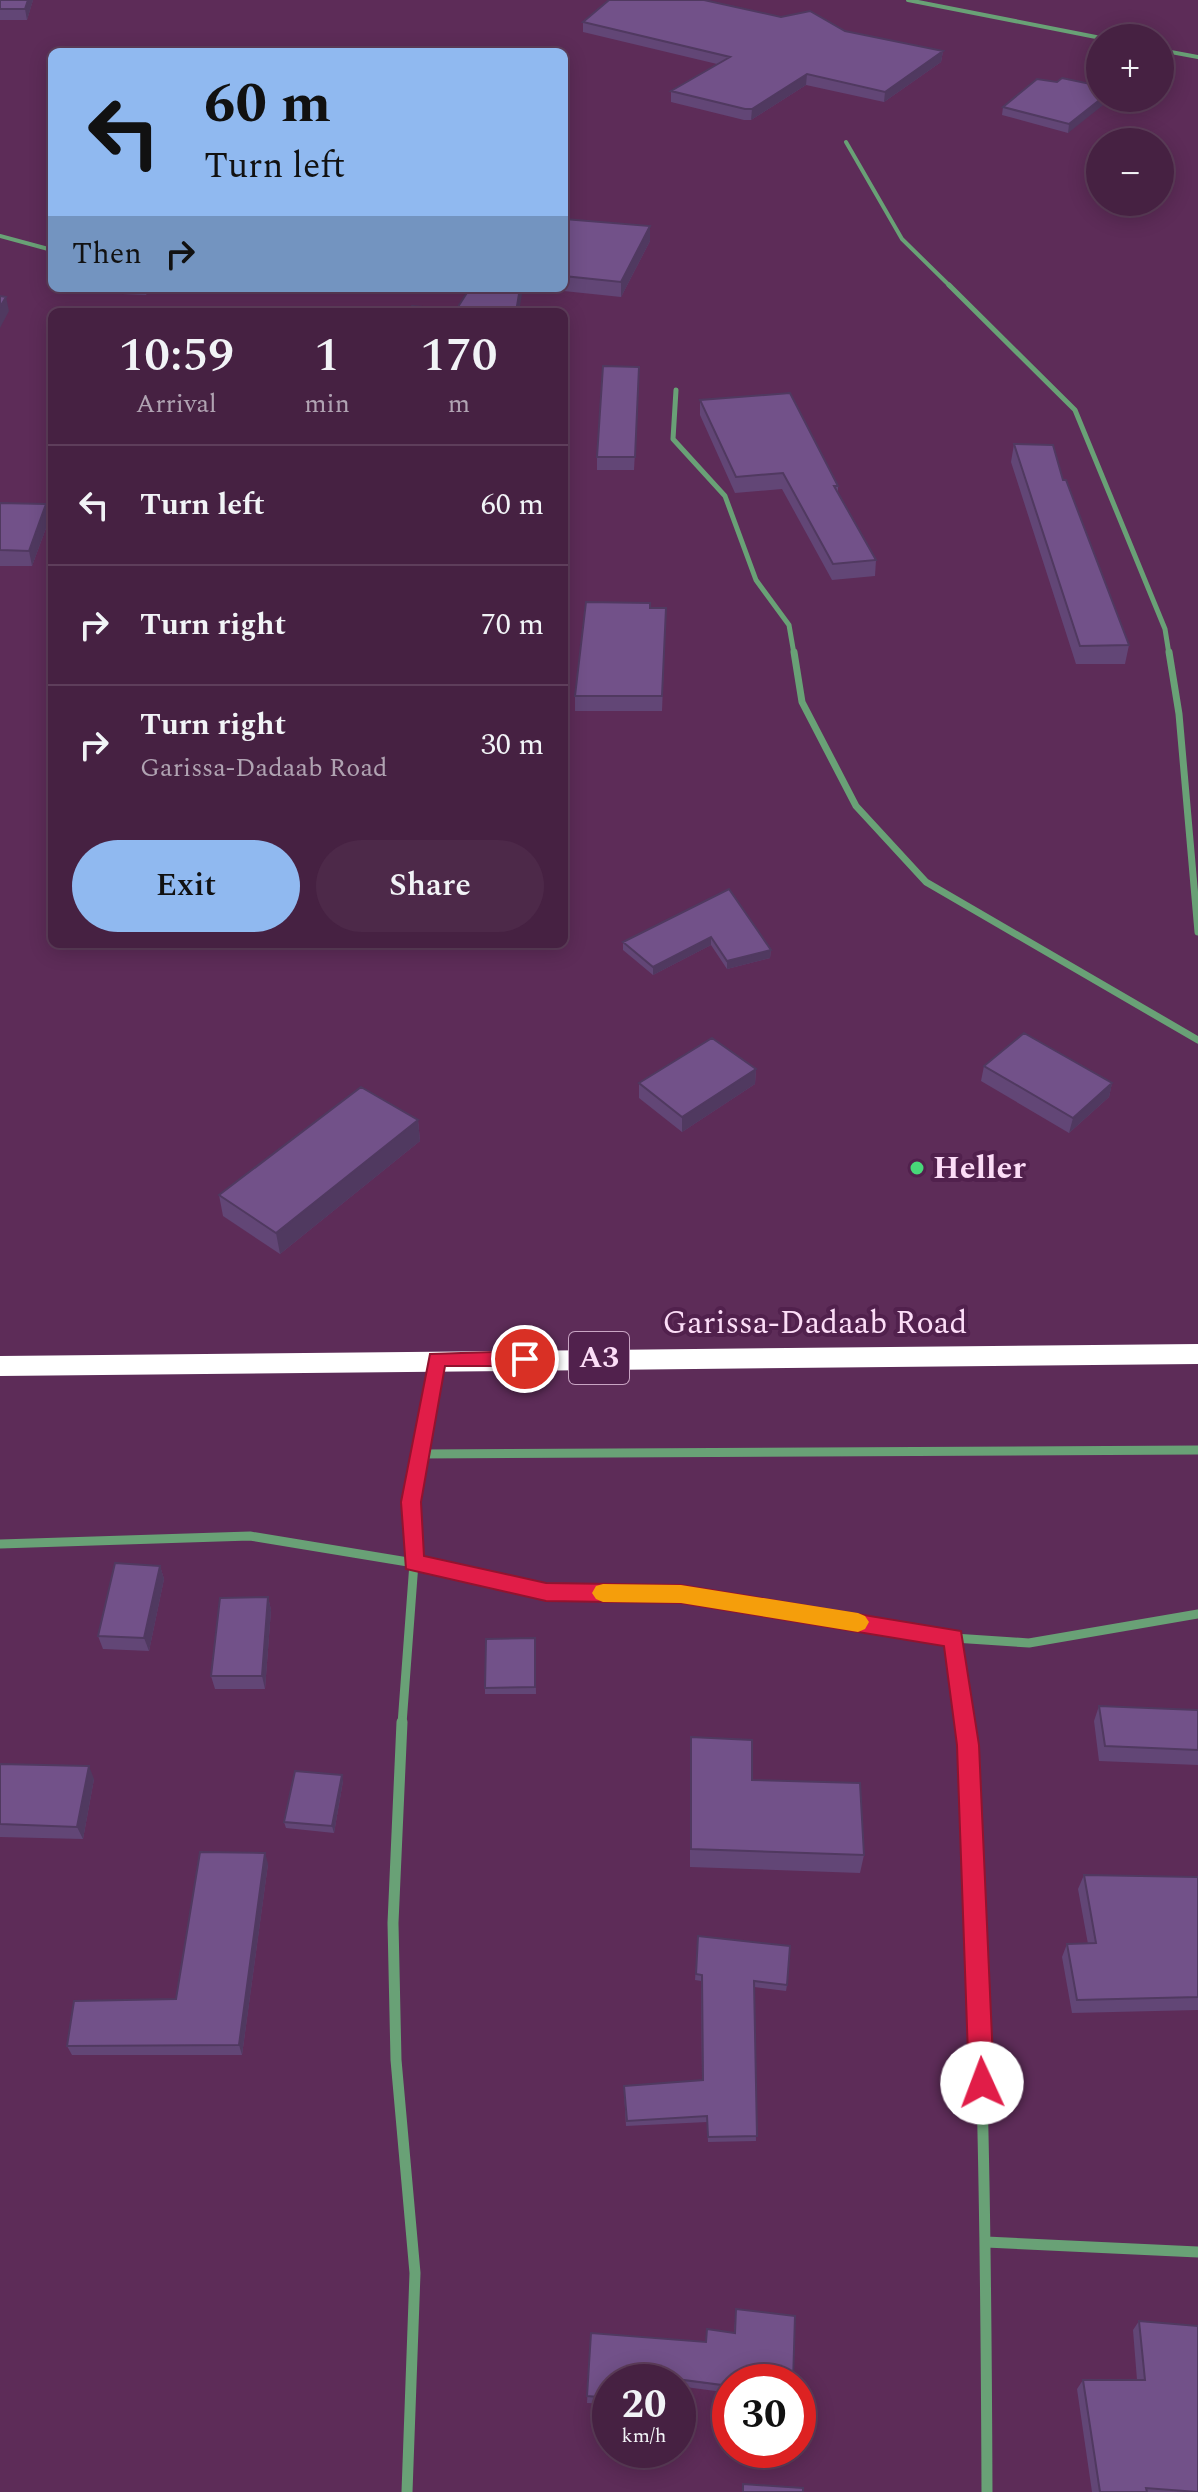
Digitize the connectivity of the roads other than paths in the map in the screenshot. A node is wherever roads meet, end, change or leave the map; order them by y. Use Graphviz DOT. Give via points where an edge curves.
graph roads {
  1 [pos="908,0"];
  2 [pos="1086,35"];
  3 [pos="1174,53"];
  4 [pos="1198,57"];
  5 [pos="846,142"];
  6 [pos="0,236"];
  7 [pos="48,249"];
  8 [pos="676,390"];
  9 [pos="1198,932"];
  10 [pos="1198,1040"];
  11 [pos="1198,1354"];
  12 [pos="437,1359"];
  13 [pos="0,1366"];
  14 [pos="1198,1450"];
  15 [pos="420,1454"];
  16 [pos="0,1544"];
  17 [pos="414,1563"];
  18 [pos="1198,1614"];
  19 [pos="954,1638"];
  20 [pos="986,2242"];
  21 [pos="1198,2252"];
  22 [pos="407,2492"];
  23 [pos="987,2492"];
  1 -- 2 [label="street"];
  3 -- 4 [label="street"];
  5 -- 9 [label="street" via="902,239 1075,410 1165,629 1179,714"];
  6 -- 7 [label="street"];
  8 -- 10 [label="street" via="673,439 725,496 756,580 789,625 802,702 856,806 926,882"];
  11 -- 12 [label="highway, Garissa-Dadaab Road / A3"];
  12 -- 13 [label="highway, Garissa-Dadaab Road / A3"];
  12 -- 15 [label="street"];
  14 -- 15 [label="street"];
  15 -- 17 [label="street" via="411,1502"];
  16 -- 17 [label="street" via="250,1536"];
  17 -- 19 [label="street" via="546,1592 681,1594"];
  17 -- 22 [label="street" via="393,1923 396,2060 415,2273"];
  18 -- 19 [label="street" via="1029,1643"];
  19 -- 20 [label="street" via="963,1689 975,1860"];
  20 -- 21 [label="street"];
  20 -- 23 [label="street"];
}
